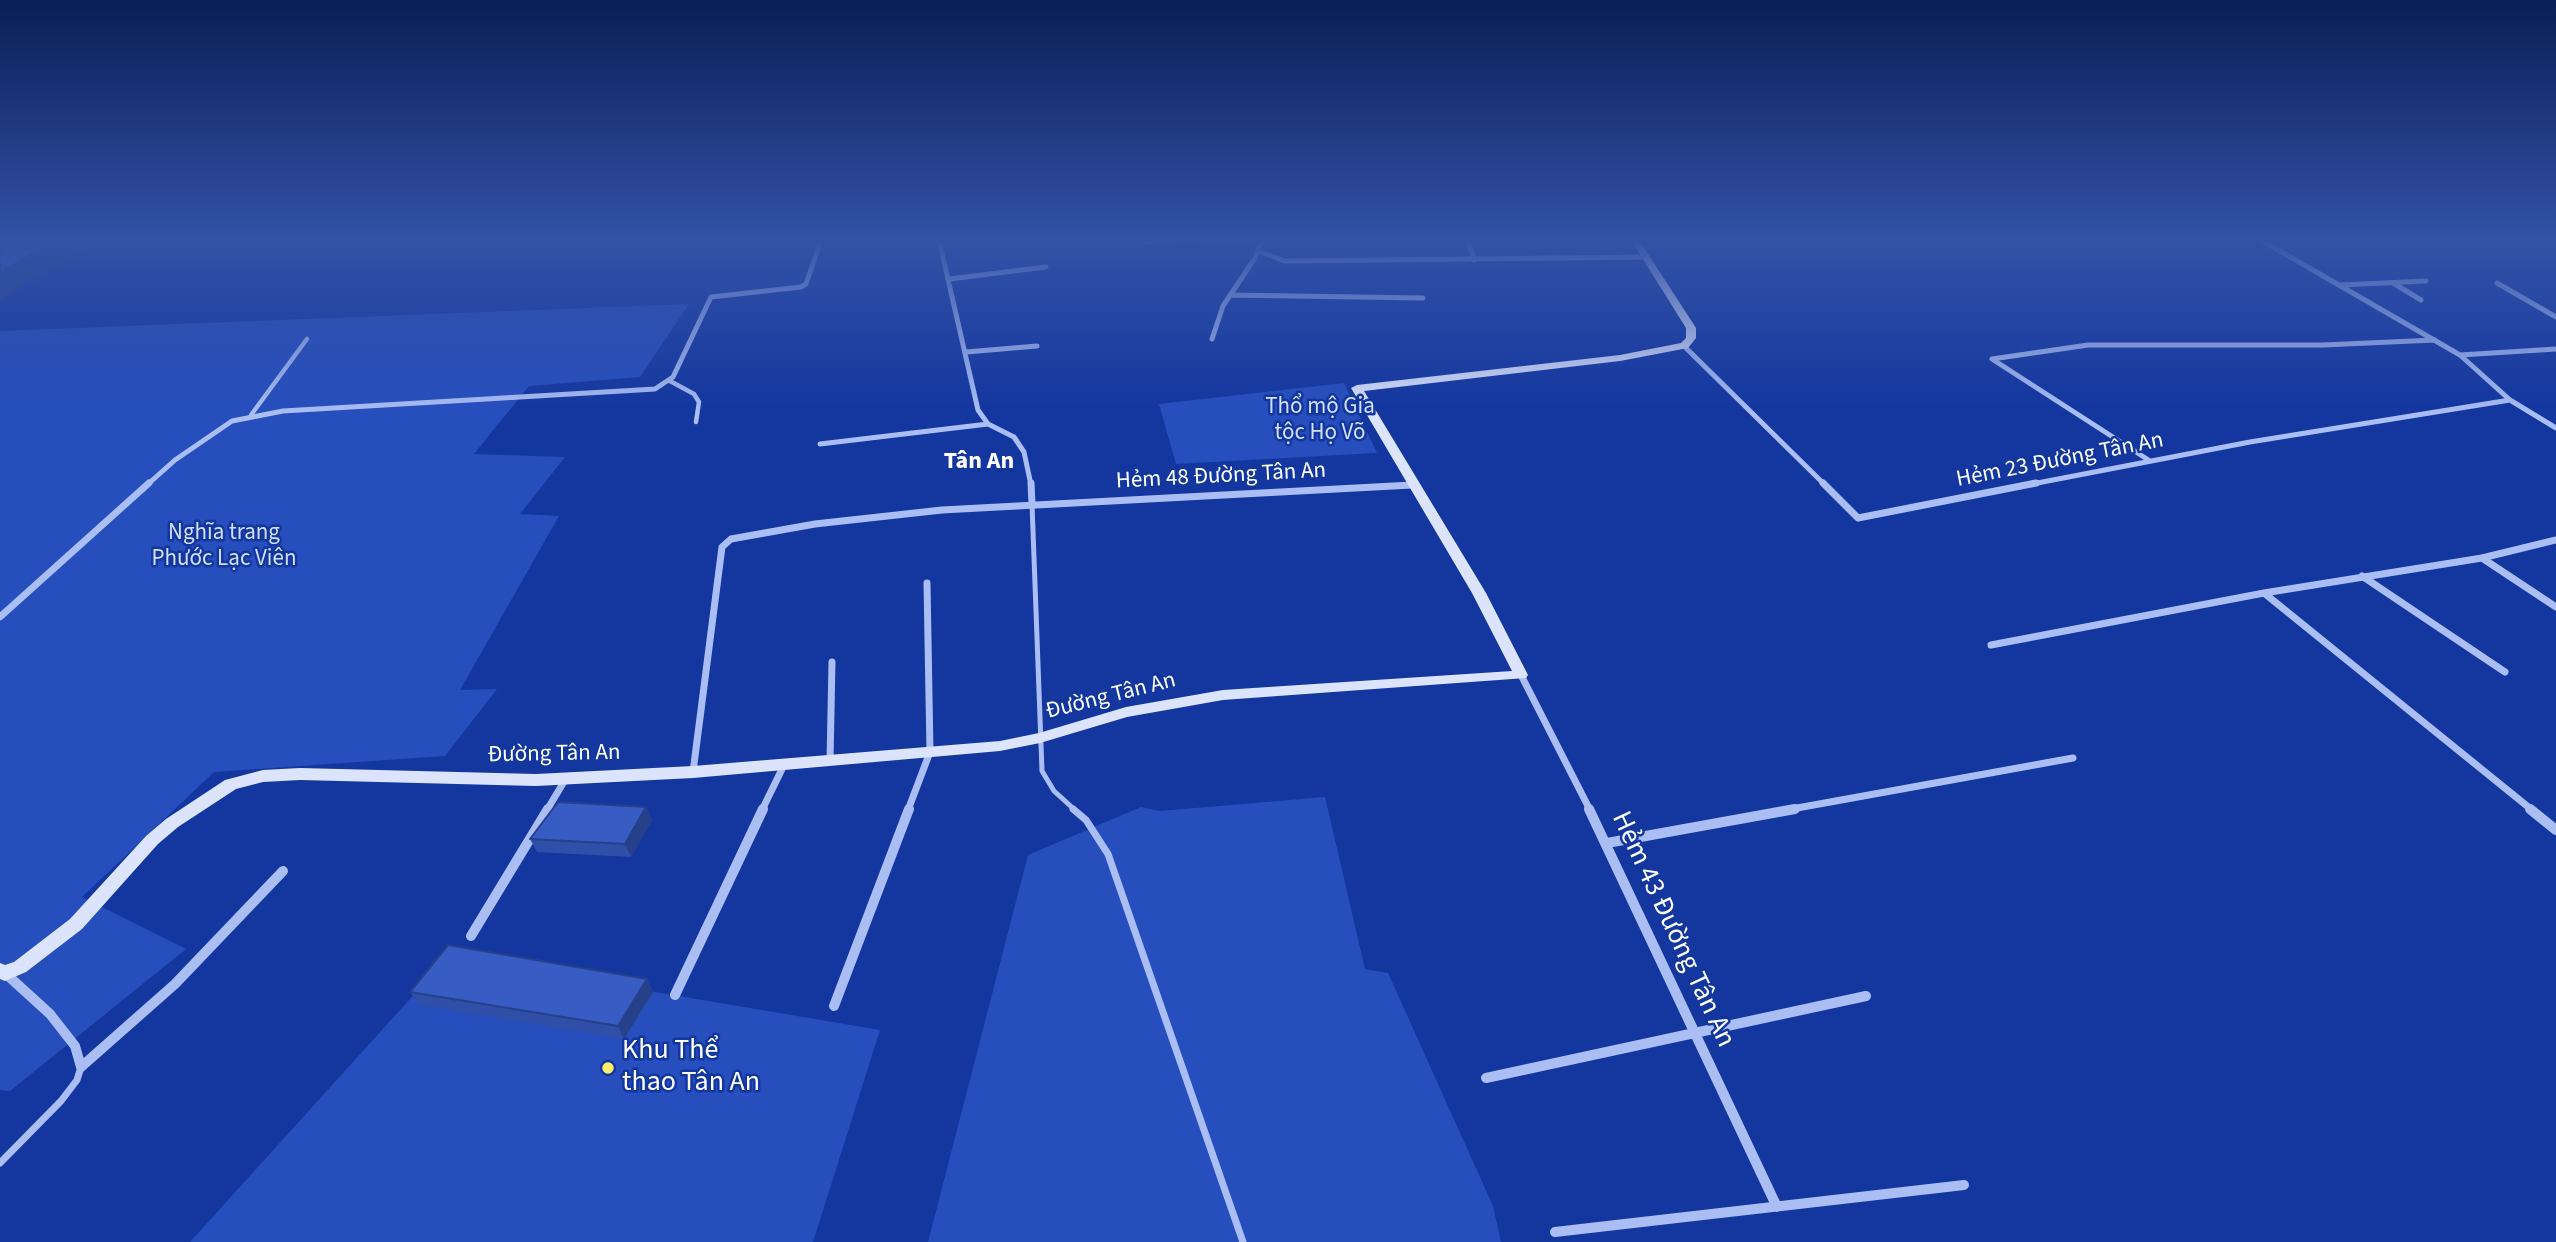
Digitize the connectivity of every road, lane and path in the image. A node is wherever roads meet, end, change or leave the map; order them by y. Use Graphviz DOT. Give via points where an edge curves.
graph roads {
  1 [pos="711,298"];
  2 [pos="954,298"];
  3 [pos="1229,298"];
  4 [pos="1672,298"];
  5 [pos="2362,298"];
  6 [pos="2418,298"];
  7 [pos="2522,298"];
  8 [pos="2421,300"];
  9 [pos="2556,317"];
  10 [pos="307,339"];
  11 [pos="1212,339"];
  12 [pos="2435,340"];
  13 [pos="1037,346"];
  14 [pos="1684,346"];
  15 [pos="2556,349"];
  16 [pos="966,352"];
  17 [pos="2460,355"];
  18 [pos="670,381"];
  19 [pos="2510,400"];
  20 [pos="251,415"];
  21 [pos="696,422"];
  22 [pos="988,424"];
  23 [pos="2556,428"];
  24 [pos="820,444"];
  25 [pos="2150,461"];
  26 [pos="1412,485"];
  27 [pos="1032,504"];
  28 [pos="2556,540"];
  29 [pos="2482,558"];
  30 [pos="2361,576"];
  31 [pos="927,583"];
  32 [pos="2264,593"];
  33 [pos="2556,607"];
  34 [pos="0,617"];
  35 [pos="1991,645"];
  36 [pos="832,662"];
  37 [pos="2505,672"];
  38 [pos="1521,675"];
  39 [pos="1040,738"];
  40 [pos="930,752"];
  41 [pos="2073,758"];
  42 [pos="830,761"];
  43 [pos="784,765"];
  44 [pos="693,772"];
  45 [pos="565,780"];
  46 [pos="2556,830"];
  47 [pos="1607,843"];
  48 [pos="283,871"];
  49 [pos="471,936"];
  50 [pos="3,972"];
  51 [pos="675,995"];
  52 [pos="1866,996"];
  53 [pos="834,1006"];
  54 [pos="1695,1033"];
  55 [pos="81,1067"];
  56 [pos="1486,1078"];
  57 [pos="0,1163"];
  58 [pos="1964,1185"];
  59 [pos="1777,1207"];
  60 [pos="1555,1232"];
  61 [pos="1243,1242"];
  1 -- 18 [label="street"];
  2 -- 16 [label="street"];
  3 -- 11 [label="street"];
  4 -- 14 [label="street" via="1691,328 1691,338"];
  5 -- 12 [label="street"];
  6 -- 8 [label="street"];
  7 -- 9 [label="street"];
  10 -- 20 [label="lane"];
  12 -- 17 [label="street"];
  12 -- 25 [label="street" via="2336,345 2088,345 1992,359"];
  13 -- 16 [label="street"];
  14 -- 25 [label="street, Hẻm 23 Đường Tân An" via="1858,518"];
  14 -- 26 [label="street" via="1595,361 1357,388"];
  15 -- 17 [label="street"];
  16 -- 22 [label="street" via="978,410"];
  17 -- 19 [label="street"];
  18 -- 20 [label="street" via="640,392"];
  18 -- 21 [label="lane" via="694,394 699,402"];
  19 -- 23 [label="street"];
  19 -- 25 [label="street, Hẻm 23 Đường Tân An"];
  20 -- 34 [label="street" via="217,429 175,460"];
  22 -- 24 [label="street"];
  22 -- 27 [label="street" via="1013,437 1024,452"];
  26 -- 27 [label="street, Hẻm 48 Đường Tân An"];
  26 -- 38 [label="street" via="1479,593"];
  27 -- 39 [label="lane"];
  27 -- 44 [label="street, Hẻm 48 Đường Tân An" via="871,516 724,542"];
  28 -- 29 [label="street"];
  29 -- 30 [label="street"];
  29 -- 33 [label="street"];
  30 -- 32 [label="street"];
  30 -- 37 [label="street"];
  31 -- 40 [label="street"];
  32 -- 35 [label="street"];
  32 -- 46 [label="street"];
  36 -- 42 [label="street"];
  38 -- 39 [label="street, Đường Tân An" via="1223,695 1126,712"];
  38 -- 47 [label="street, Hẻm 43 Đường Tân An"];
  39 -- 40 [label="street, Đường Tân An"];
  39 -- 61 [label="lane" via="1040,761 1047,782 1086,820 1108,854"];
  40 -- 42 [label="street, Đường Tân An"];
  40 -- 53 [label="street"];
  41 -- 47 [label="street"];
  42 -- 43 [label="street, Đường Tân An"];
  43 -- 44 [label="street, Đường Tân An"];
  43 -- 51 [label="street"];
  44 -- 45 [label="street, Đường Tân An"];
  45 -- 49 [label="street"];
  45 -- 50 [label="street, Đường Tân An" via="283,774 231,784 152,840 76,923 20,967"];
  47 -- 54 [label="street, Hẻm 43 Đường Tân An"];
  48 -- 55 [label="street" via="208,952"];
  50 -- 55 [label="street" via="50,1014 75,1046"];
  52 -- 54 [label="street"];
  54 -- 56 [label="street"];
  54 -- 59 [label="street, Hẻm 43 Đường Tân An"];
  55 -- 57 [label="lane" via="61,1101"];
  58 -- 59 [label="street"];
  59 -- 60 [label="street"];
}
